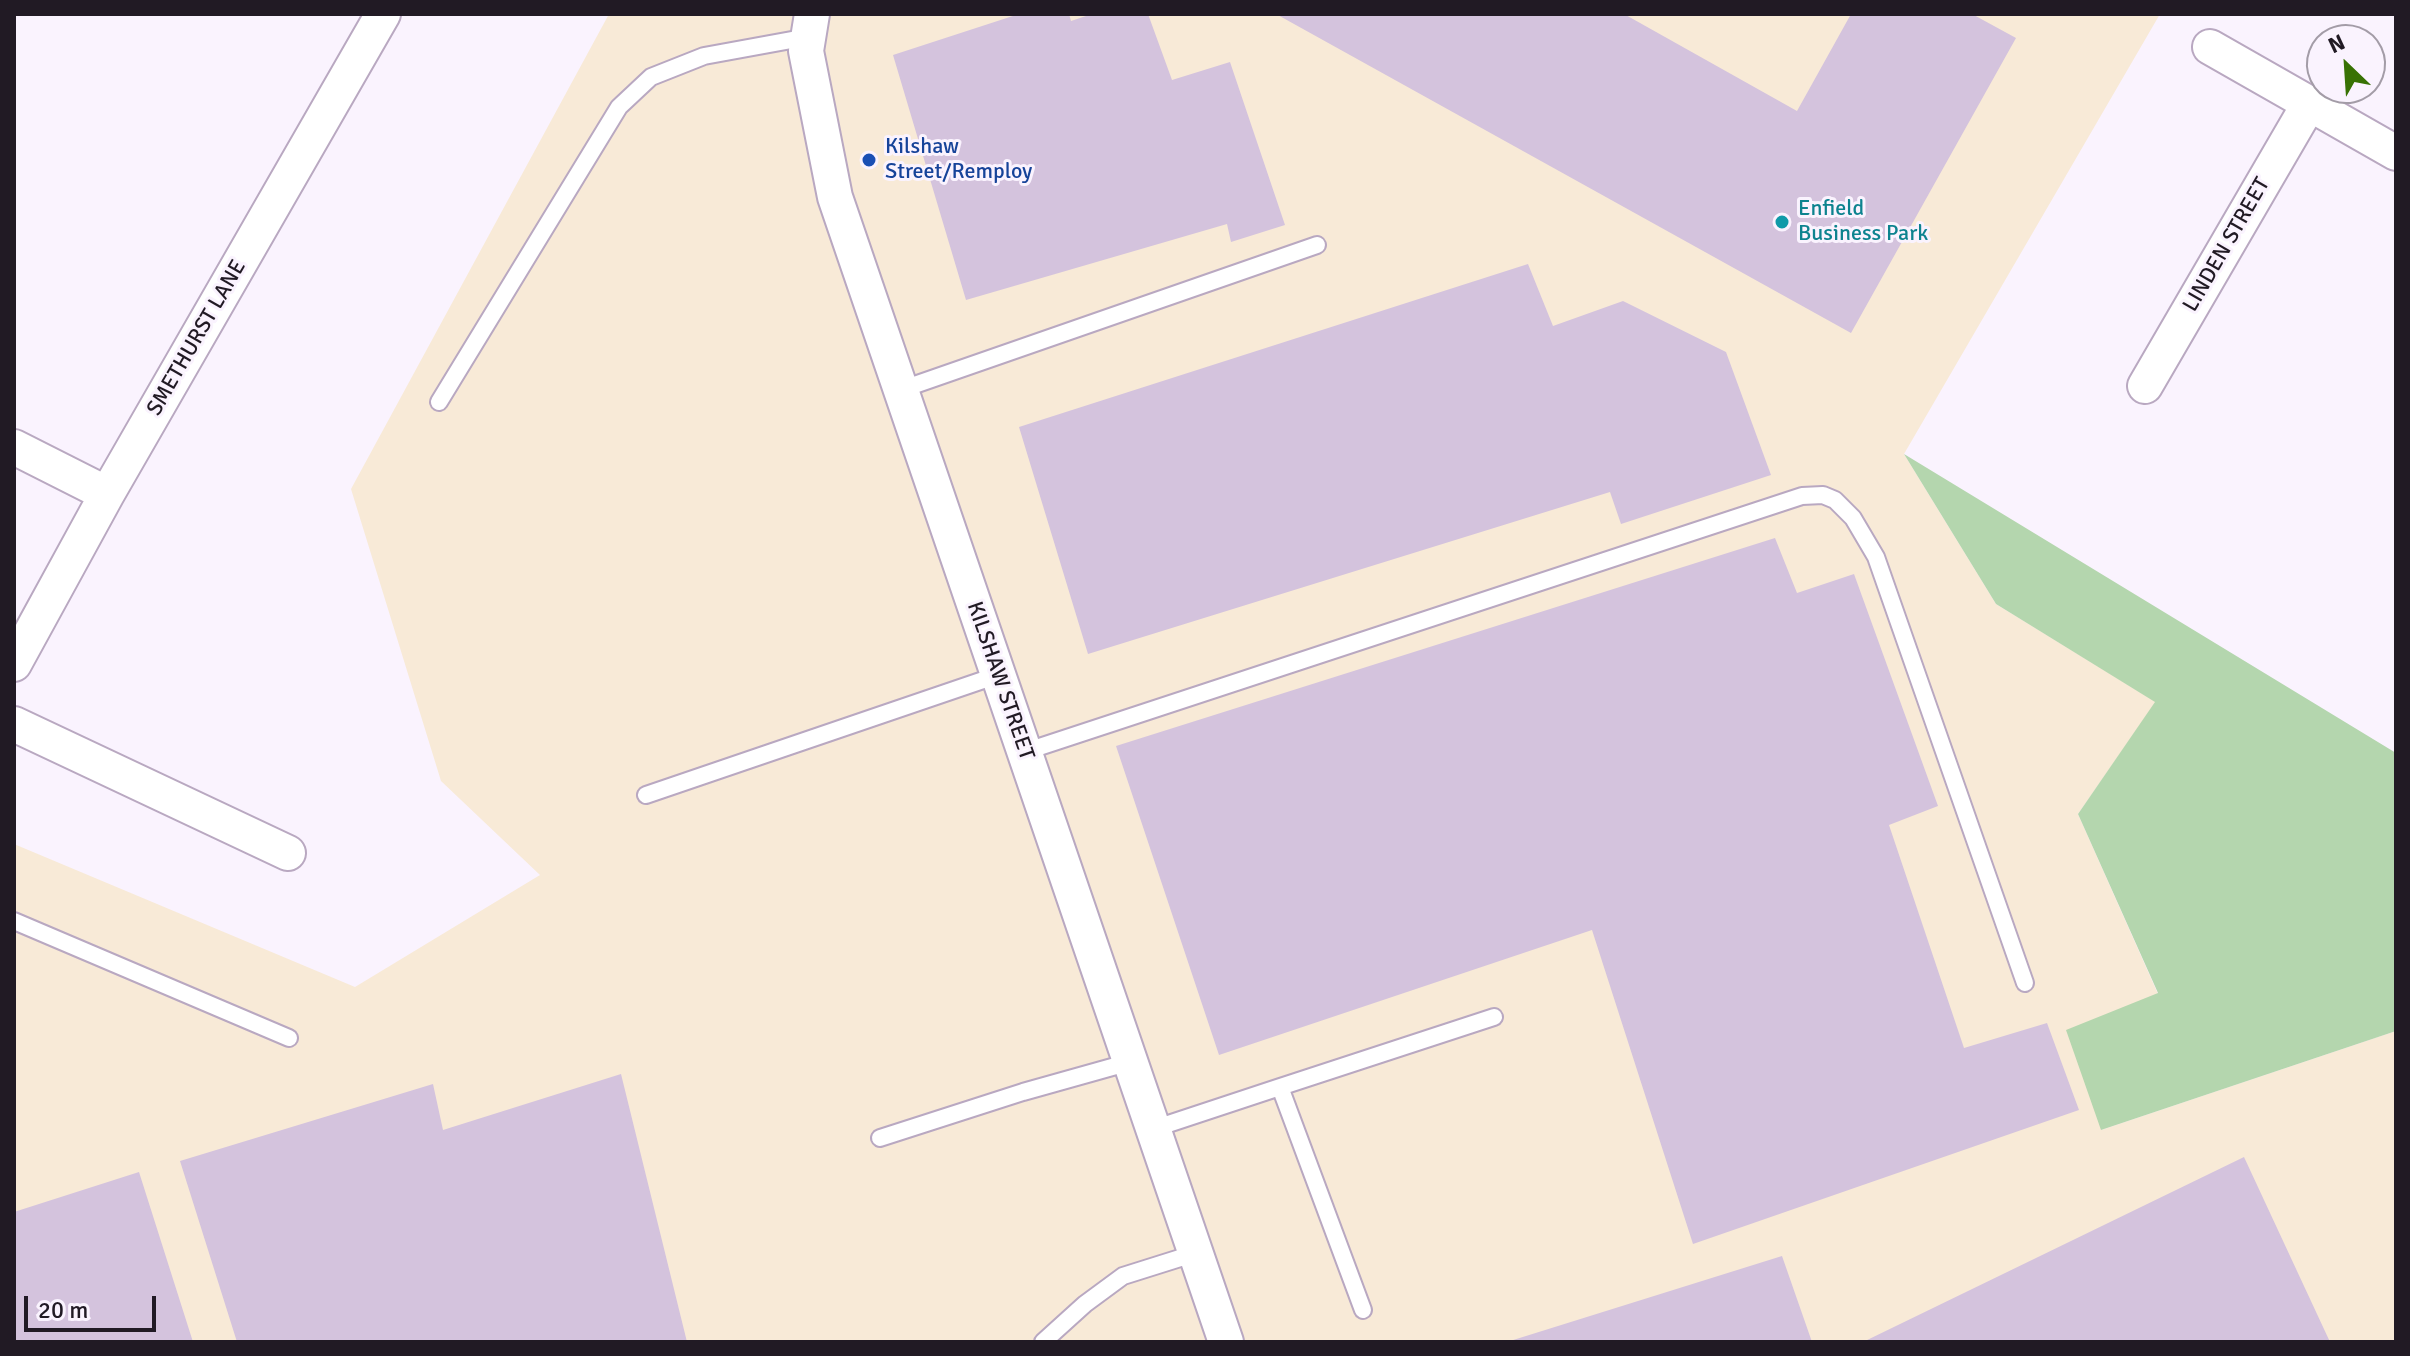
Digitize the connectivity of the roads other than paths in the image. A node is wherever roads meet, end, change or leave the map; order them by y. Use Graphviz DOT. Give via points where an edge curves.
graph roads {
  1 [pos="383,14"];
  2 [pos="810,25"];
  3 [pos="2210,47"];
  4 [pos="2306,102"];
  5 [pos="2309,104"];
  6 [pos="2396,153"];
  7 [pos="1317,245"];
  8 [pos="2145,386"];
  9 [pos="900,390"];
  10 [pos="439,402"];
  11 [pos="14,447"];
  12 [pos="107,494"];
  13 [pos="14,664"];
  14 [pos="998,675"];
  15 [pos="14,724"];
  16 [pos="1024,752"];
  17 [pos="646,795"];
  18 [pos="288,853"];
  19 [pos="14,921"];
  20 [pos="2025,983"];
  21 [pos="1494,1017"];
  22 [pos="289,1038"];
  23 [pos="1130,1062"];
  24 [pos="1280,1087"];
  25 [pos="1153,1129"];
  26 [pos="880,1138"];
  27 [pos="1196,1253"];
  28 [pos="1363,1310"];
  29 [pos="1043,1342"];
  30 [pos="1226,1342"];
  1 -- 12 [label="street, SMETHURST LANE"];
  2 -- 9 [label="street, KILSHAW STREET" via="806,51 835,197"];
  2 -- 10 [label="lane" via="651,77 619,107"];
  3 -- 4 [label="street"];
  5 -- 6 [label="street"];
  5 -- 8 [label="street, LINDEN STREET"];
  7 -- 9 [label="lane"];
  9 -- 14 [label="street, KILSHAW STREET"];
  11 -- 12 [label="street"];
  12 -- 13 [label="street, SMETHURST LANE"];
  14 -- 16 [label="street, KILSHAW STREET"];
  14 -- 17 [label="lane"];
  15 -- 18 [label="street"];
  16 -- 20 [label="lane" via="1802,496 1823,495 1853,518 1876,557"];
  16 -- 23 [label="street, KILSHAW STREET"];
  19 -- 22 [label="lane"];
  21 -- 24 [label="lane"];
  23 -- 25 [label="street, KILSHAW STREET"];
  23 -- 26 [label="lane"];
  24 -- 25 [label="lane"];
  24 -- 28 [label="lane"];
  25 -- 27 [label="street, KILSHAW STREET"];
  27 -- 29 [label="lane" via="1123,1276"];
  27 -- 30 [label="street, KILSHAW STREET"];
}
